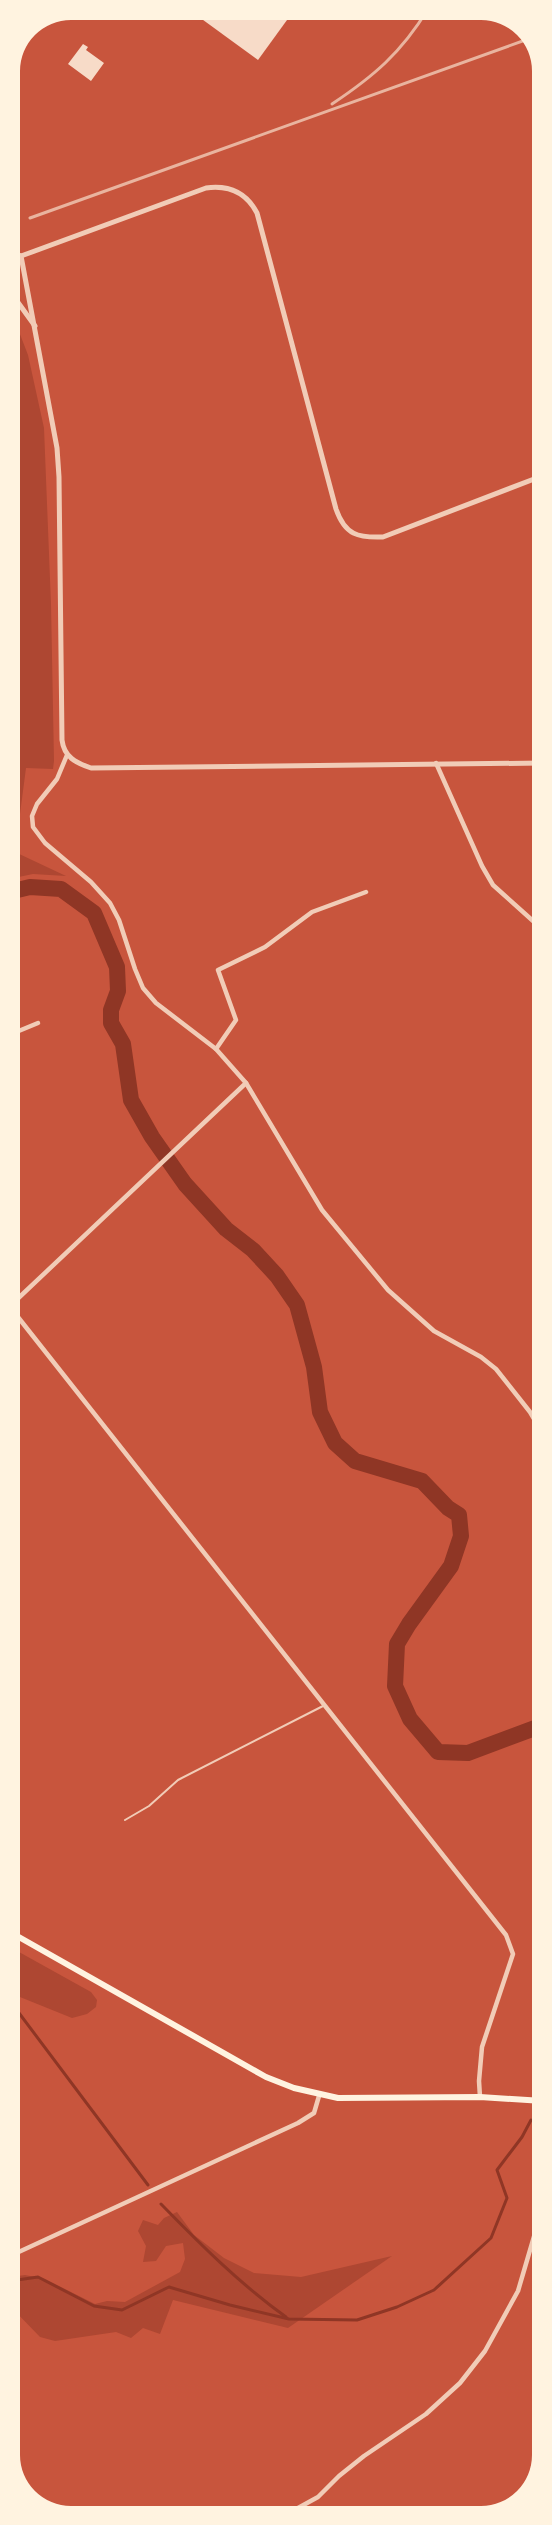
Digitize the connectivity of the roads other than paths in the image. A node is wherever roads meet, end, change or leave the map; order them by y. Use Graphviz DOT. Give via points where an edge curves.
graph roads {
  1 [pos="21,256"];
  2 [pos="20,305"];
  3 [pos="36,327"];
  4 [pos="532,480"];
  5 [pos="67,754"];
  6 [pos="436,763"];
  7 [pos="532,763"];
  8 [pos="366,892"];
  9 [pos="532,920"];
  10 [pos="38,1023"];
  11 [pos="20,1030"];
  12 [pos="216,1049"];
  13 [pos="246,1083"];
  14 [pos="20,1298"];
  15 [pos="20,1320"];
  16 [pos="532,1415"];
  17 [pos="326,1705"];
  18 [pos="125,1820"];
  19 [pos="20,1938"];
  20 [pos="319,2096"];
  21 [pos="480,2097"];
  22 [pos="532,2100"];
  23 [pos="532,2243"];
  24 [pos="20,2251"];
  25 [pos="302,2506"];
  1 -- 3 [label="street"];
  1 -- 4 [label="street" via="206,188 223,186 236,191 252,202 258,213 336,509 350,532 361,538 383,537"];
  2 -- 3 [label="street"];
  3 -- 5 [label="street" via="59,477 62,740"];
  5 -- 6 [label="street" via="91,768"];
  5 -- 12 [label="street" via="57,779 32,816 35,831 110,903 148,994"];
  6 -- 7 [label="street"];
  6 -- 9 [label="street" via="489,879"];
  8 -- 12 [label="street" via="312,912 265,947 218,970 236,1020"];
  10 -- 11 [label="street"];
  12 -- 13 [label="street"];
  13 -- 14 [label="street"];
  13 -- 16 [label="street" via="322,1210 356,1253 426,1325 496,1369"];
  15 -- 17 [label="street"];
  17 -- 18 [label="lane" via="178,1780 149,1806"];
  17 -- 21 [label="street" via="506,1935 513,1954 482,2047"];
  19 -- 20 [label="main road" via="266,2077"];
  20 -- 21 [label="main road" via="356,2100"];
  20 -- 24 [label="street" via="314,2113 298,2123"];
  21 -- 22 [label="main road"];
  23 -- 25 [label="street" via="518,2291 485,2351 460,2383 426,2414 364,2456 318,2497"];
}
